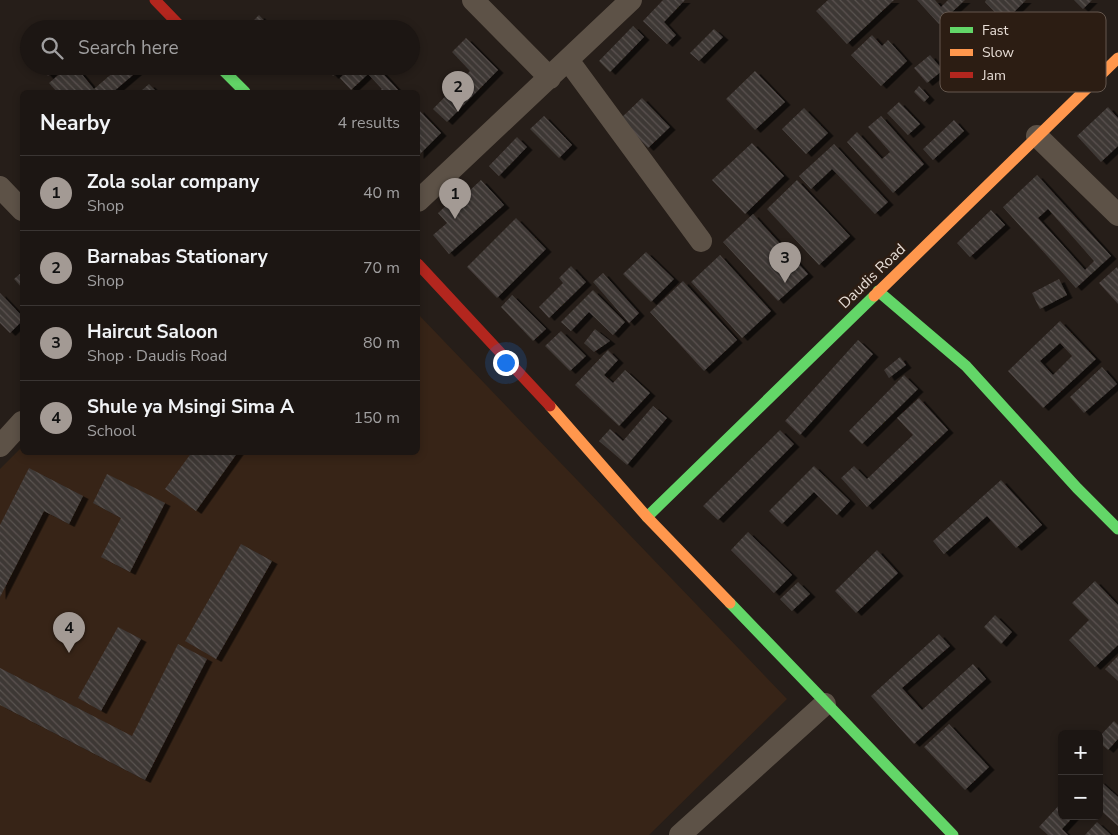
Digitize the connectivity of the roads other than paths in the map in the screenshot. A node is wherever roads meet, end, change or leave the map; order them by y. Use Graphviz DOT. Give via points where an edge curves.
graph roads {
  1 [pos="155,0"];
  2 [pos="473,0"];
  3 [pos="631,0"];
  4 [pos="174,20"];
  5 [pos="1118,58"];
  6 [pos="568,60"];
  7 [pos="1106,70"];
  8 [pos="228,75"];
  9 [pos="550,78"];
  10 [pos="243,90"];
  11 [pos="1083,92"];
  12 [pos="1037,136"];
  13 [pos="0,187"];
  14 [pos="420,199"];
  15 [pos="20,208"];
  16 [pos="1118,215"];
  17 [pos="701,241"];
  18 [pos="420,266"];
  19 [pos="878,291"];
  20 [pos="20,424"];
  21 [pos="1,444"];
  22 [pos="647,517"];
  23 [pos="1118,529"];
  24 [pos="825,704"];
  25 [pos="680,835"];
  26 [pos="953,835"];
  1 -- 4 [label="street"];
  2 -- 9 [label="street"];
  3 -- 6 [label="street"];
  5 -- 7 [label="street, Daudis Road"];
  6 -- 9 [label="street"];
  6 -- 17 [label="street"];
  8 -- 10 [label="street"];
  9 -- 14 [label="street"];
  11 -- 12 [label="street, Daudis Road"];
  12 -- 16 [label="street"];
  12 -- 19 [label="street, Daudis Road"];
  13 -- 15 [label="street"];
  18 -- 22 [label="street" via="537,391"];
  19 -- 22 [label="street, Daudis Road"];
  19 -- 23 [label="street" via="966,366"];
  20 -- 21 [label="street"];
  22 -- 24 [label="street"];
  24 -- 25 [label="street"];
  24 -- 26 [label="street"];
}
